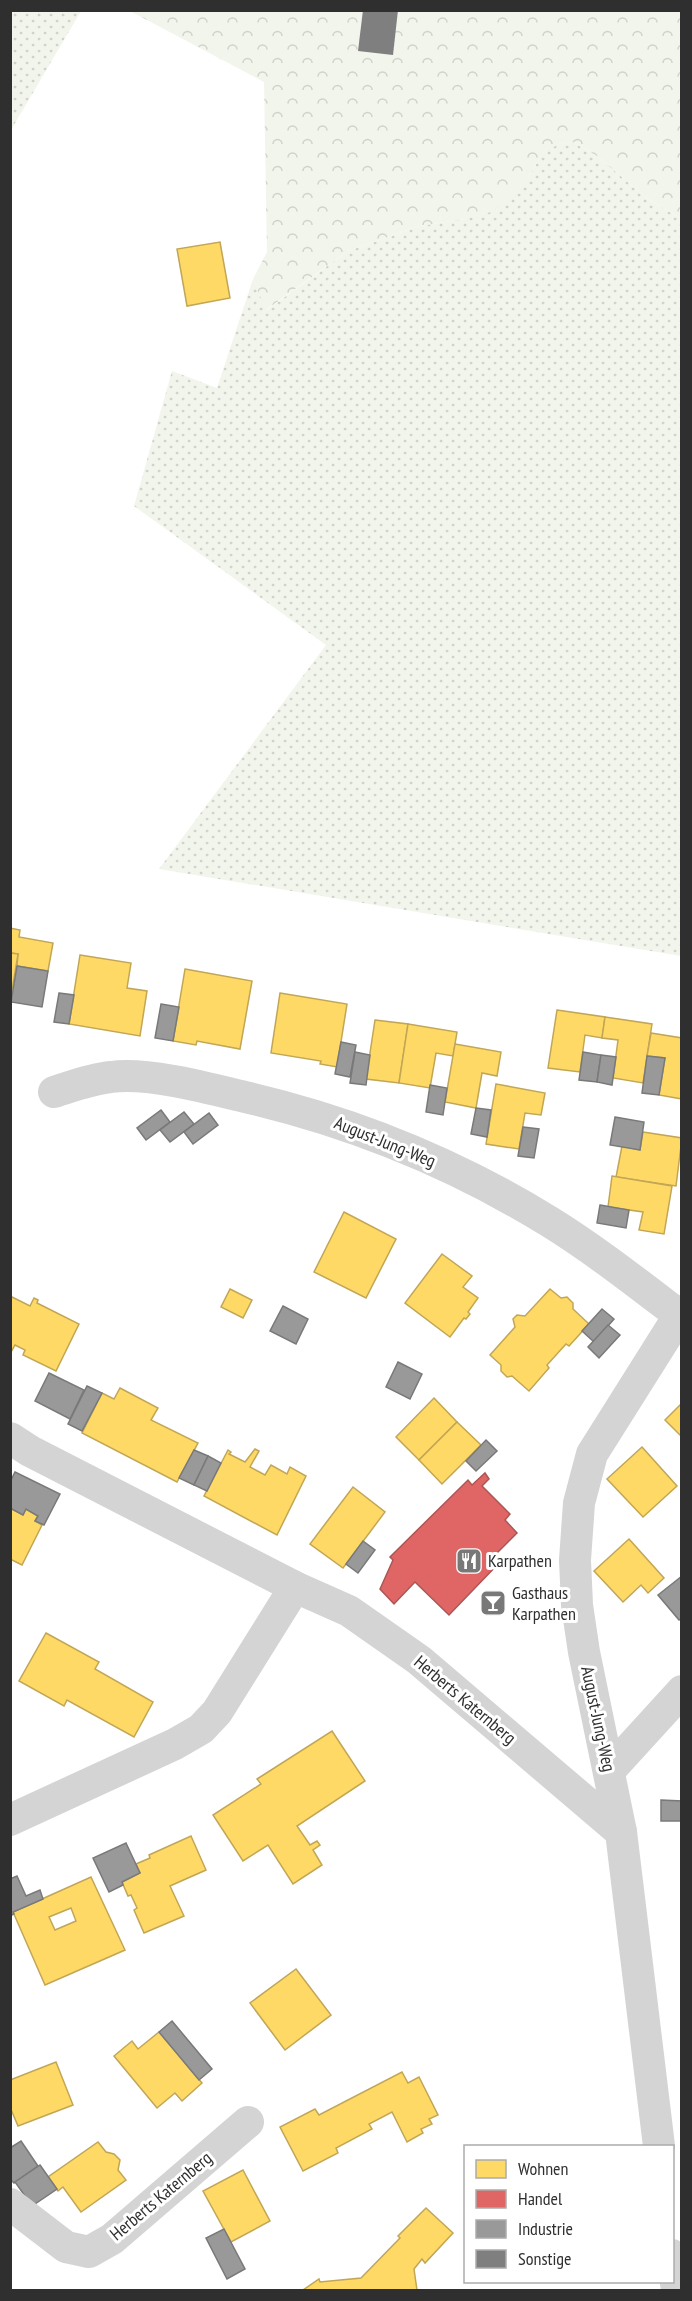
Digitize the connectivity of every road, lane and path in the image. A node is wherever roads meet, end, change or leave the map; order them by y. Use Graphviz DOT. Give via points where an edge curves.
graph roads {
  1 [pos="54,1092"];
  2 [pos="680,1313"];
  3 [pos="10,1438"];
  4 [pos="296,1587"];
  5 [pos="681,1691"];
  6 [pos="609,1771"];
  7 [pos="10,1820"];
  8 [pos="621,1832"];
  9 [pos="248,2122"];
  10 [pos="659,2145"];
  11 [pos="10,2204"];
  12 [pos="674,2269"];
  13 [pos="677,2290"];
  1 -- 2 [label="street, August-Jung-Weg" via="130,1076 249,1098 360,1130 466,1176 525,1208"];
  2 -- 6 [label="street, August-Jung-Weg" via="592,1454 579,1503 577,1605"];
  3 -- 4 [label="street, Herberts Katernberg"];
  4 -- 7 [label="street" via="217,1712 201,1729"];
  4 -- 8 [label="street, Herberts Katernberg" via="350,1611 419,1660"];
  5 -- 6 [label="street"];
  6 -- 8 [label="street, August-Jung-Weg"];
  8 -- 10 [label="street, August-Jung-Weg"];
  9 -- 11 [label="street, Herberts Katernberg" via="112,2239 89,2252 66,2247"];
  12 -- 13 [label="street"];
}
